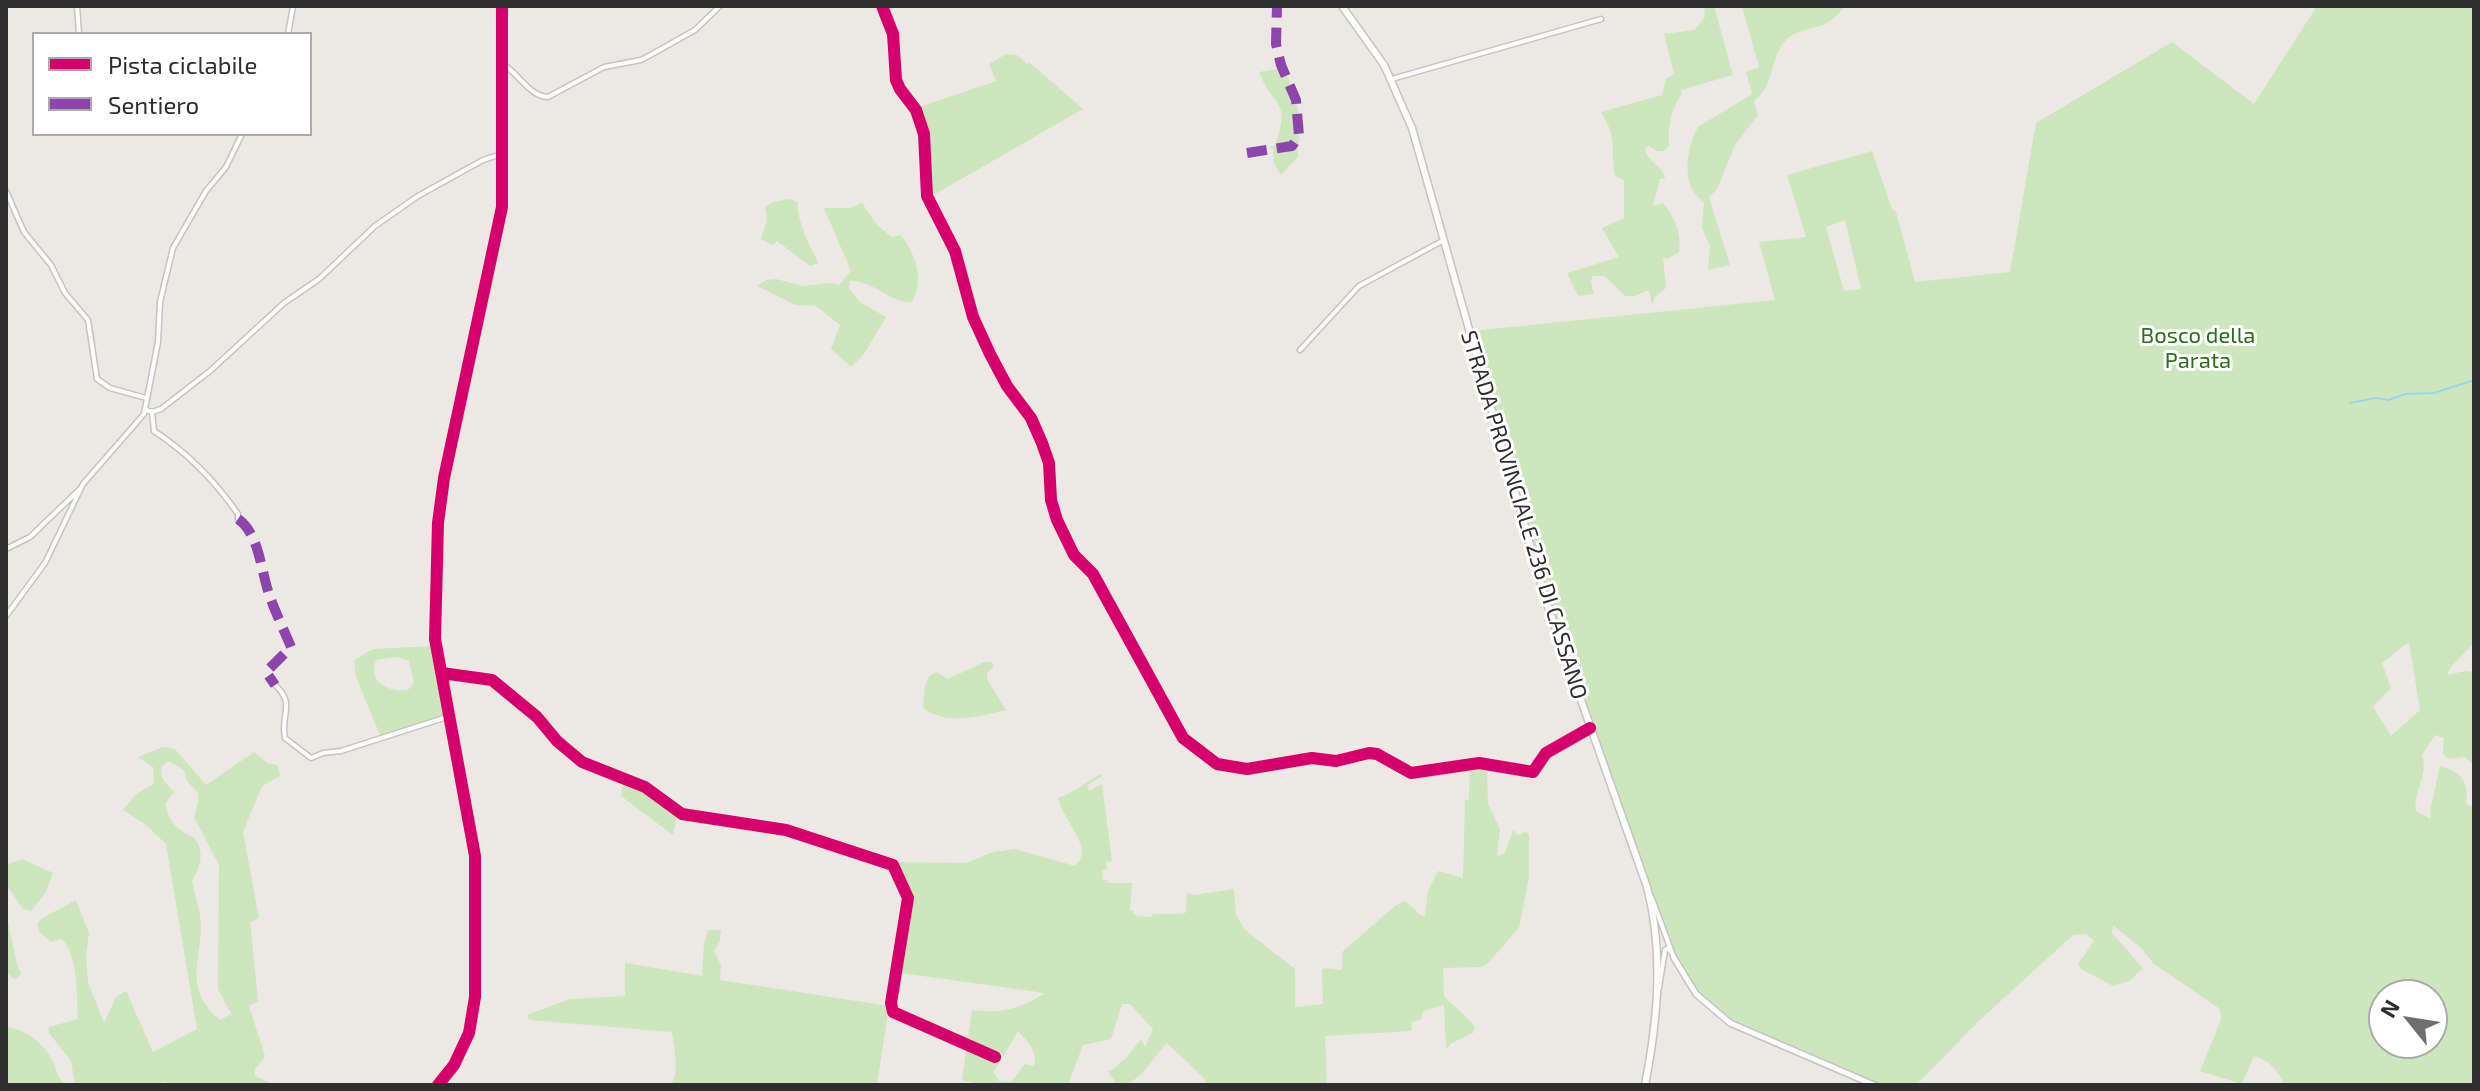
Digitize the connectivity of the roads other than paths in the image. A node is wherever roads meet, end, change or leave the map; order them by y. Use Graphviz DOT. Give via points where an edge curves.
graph roads {
  1 [pos="77,6"];
  2 [pos="293,6"];
  3 [pos="502,6"];
  4 [pos="720,6"];
  5 [pos="882,6"];
  6 [pos="1342,6"];
  7 [pos="1601,19"];
  8 [pos="79,32"];
  9 [pos="288,32"];
  10 [pos="503,64"];
  11 [pos="1392,79"];
  12 [pos="241,136"];
  13 [pos="502,154"];
  14 [pos="6,191"];
  15 [pos="1444,240"];
  16 [pos="1300,350"];
  17 [pos="146,398"];
  18 [pos="145,409"];
  19 [pos="152,412"];
  20 [pos="82,487"];
  21 [pos="238,519"];
  22 [pos="6,549"];
  23 [pos="6,616"];
  24 [pos="442,673"];
  25 [pos="275,685"];
  26 [pos="450,716"];
  27 [pos="1590,728"];
  28 [pos="1647,887"];
  29 [pos="1667,937"];
  30 [pos="1657,939"];
  31 [pos="1668,948"];
  32 [pos="1674,958"];
  33 [pos="1659,990"];
  34 [pos="995,1057"];
  35 [pos="438,1085"];
  36 [pos="1645,1085"];
  37 [pos="1874,1085"];
  1 -- 8 [label="street"];
  2 -- 9 [label="street"];
  3 -- 10 [label="street"];
  4 -- 10 [label="street" via="695,30 641,60 604,67 548,97 536,94"];
  5 -- 27 [label="street" via="891,27 896,80 924,134 927,196 955,251 973,317 1007,386 1035,426 1049,463 1057,520 1074,555 1093,574 1186,743 1217,764 1240,769 1369,753 1411,773 1479,763 1533,772 1546,753"];
  6 -- 11 [label="main road, STRADA PROVINCIALE 236 DI CASSANO"];
  7 -- 11 [label="street"];
  10 -- 13 [label="street"];
  11 -- 15 [label="main road, STRADA PROVINCIALE 236 DI CASSANO"];
  12 -- 17 [label="street" via="173,248"];
  13 -- 19 [label="street" via="418,196 375,226 210,371"];
  13 -- 24 [label="street" via="497,237 440,504 435,639"];
  14 -- 17 [label="street" via="24,232 88,320 97,379"];
  15 -- 16 [label="street" via="1359,286"];
  15 -- 27 [label="main road, STRADA PROVINCIALE 236 DI CASSANO" via="1546,601"];
  17 -- 18 [label="street"];
  18 -- 19 [label="street"];
  18 -- 20 [label="street"];
  19 -- 21 [label="street" via="154,431 219,487"];
  20 -- 22 [label="street" via="30,537"];
  20 -- 23 [label="street" via="45,563"];
  24 -- 26 [label="street"];
  24 -- 34 [label="street" via="492,680 582,762 645,787 682,814 786,830 893,865 908,898 893,1012"];
  25 -- 26 [label="street" via="287,701 285,738 311,758"];
  26 -- 35 [label="street" via="475,856 475,997 463,1048"];
  27 -- 28 [label="main road, STRADA PROVINCIALE 236 DI CASSANO"];
  28 -- 29 [label="street"];
  28 -- 30 [label="main road, STRADA PROVINCIALE 236 DI CASSANO"];
  29 -- 30 [label="street"];
  29 -- 32 [label="street"];
  30 -- 31 [label="street"];
  30 -- 33 [label="main road, STRADA PROVINCIALE 236 DI CASSANO"];
  31 -- 32 [label="street"];
  31 -- 33 [label="street"];
  32 -- 37 [label="street" via="1696,994 1730,1023"];
  33 -- 36 [label="main road, STRADA PROVINCIALE 236 DI CASSANO"];
}
